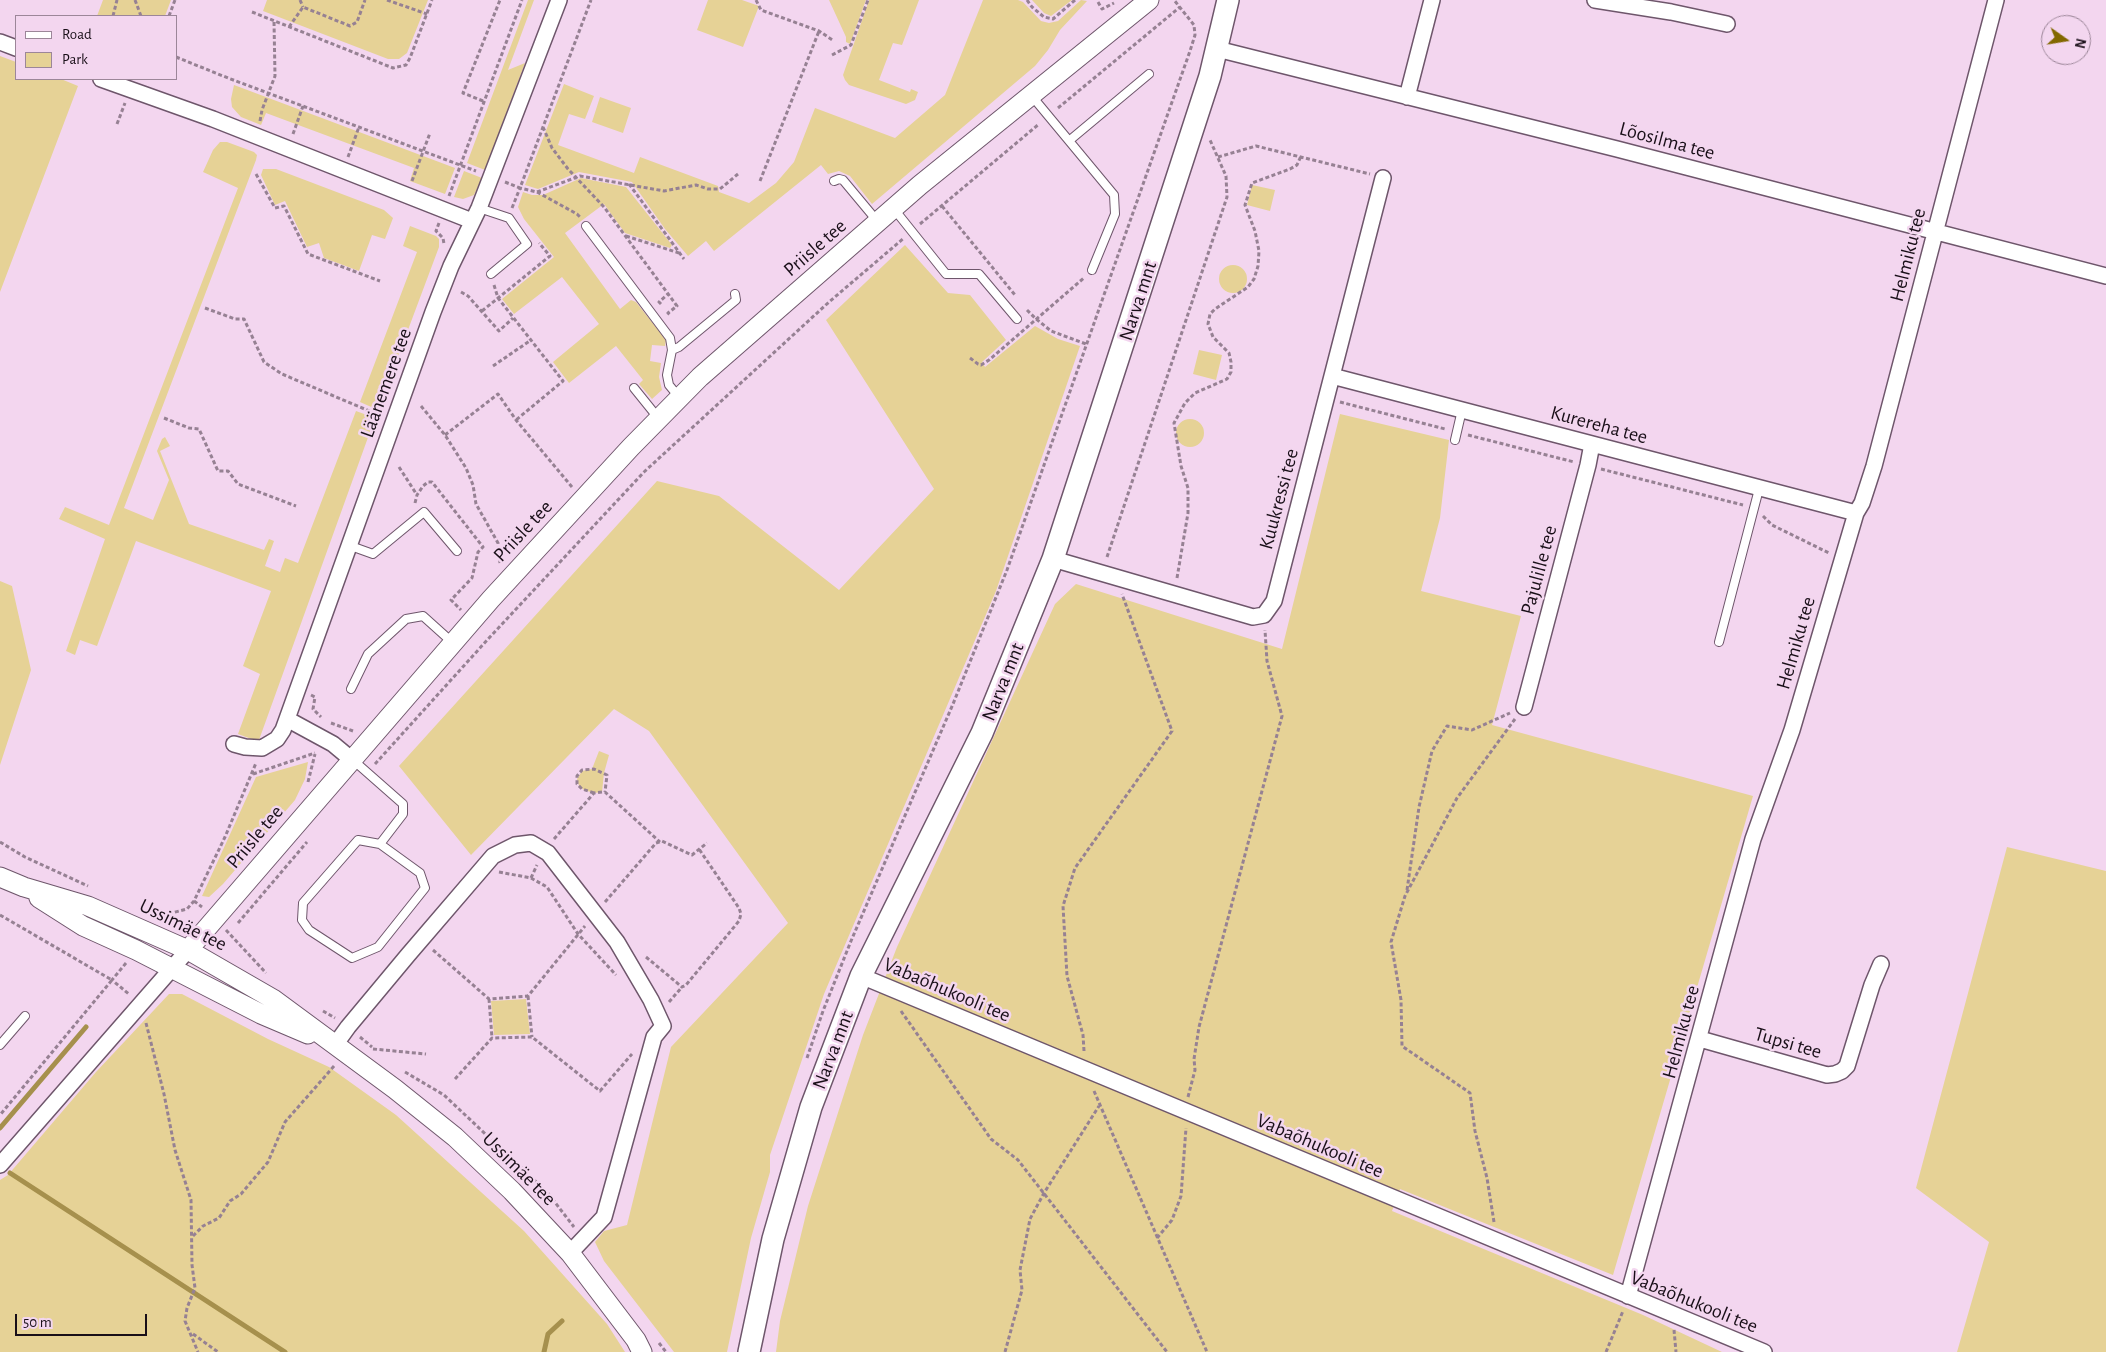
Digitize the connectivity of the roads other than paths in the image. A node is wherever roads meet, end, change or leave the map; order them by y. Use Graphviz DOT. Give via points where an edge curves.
graph roads {
  1 [pos="559,0"];
  2 [pos="1149,0"];
  3 [pos="1228,0"];
  4 [pos="1432,0"];
  5 [pos="1595,0"];
  6 [pos="1996,0"];
  7 [pos="1727,24"];
  8 [pos="0,42"];
  9 [pos="15,48"];
  10 [pos="1217,49"];
  11 [pos="1149,74"];
  12 [pos="104,80"];
  13 [pos="1031,95"];
  14 [pos="1407,97"];
  15 [pos="1070,140"];
  16 [pos="834,180"];
  17 [pos="1376,181"];
  18 [pos="894,209"];
  19 [pos="476,214"];
  20 [pos="878,222"];
  21 [pos="586,226"];
  22 [pos="1934,231"];
  23 [pos="1092,270"];
  24 [pos="989,272"];
  25 [pos="491,274"];
  26 [pos="2106,276"];
  27 [pos="982,278"];
  28 [pos="735,294"];
  29 [pos="1017,319"];
  30 [pos="672,350"];
  31 [pos="1332,376"];
  32 [pos="634,388"];
  33 [pos="680,398"];
  34 [pos="1462,410"];
  35 [pos="659,419"];
  36 [pos="1456,436"];
  37 [pos="1592,444"];
  38 [pos="1759,489"];
  39 [pos="1856,513"];
  40 [pos="348,545"];
  41 [pos="457,551"];
  42 [pos="1053,559"];
  43 [pos="1719,642"];
  44 [pos="453,643"];
  45 [pos="350,689"];
  46 [pos="1524,707"];
  47 [pos="287,719"];
  48 [pos="234,744"];
  49 [pos="351,759"];
  50 [pos="380,844"];
  51 [pos="0,877"];
  52 [pos="24,887"];
  53 [pos="188,950"];
  54 [pos="1881,964"];
  55 [pos="172,969"];
  56 [pos="862,976"];
  57 [pos="25,1016"];
  58 [pos="1700,1039"];
  59 [pos="0,1046"];
  60 [pos="340,1049"];
  61 [pos="0,1165"];
  62 [pos="570,1253"];
  63 [pos="1628,1296"];
  64 [pos="641,1348"];
  65 [pos="749,1352"];
  66 [pos="1764,1352"];
  1 -- 19 [label="street, Läänemere tee"];
  2 -- 13 [label="street, Priisle tee"];
  3 -- 10 [label="main road, Narva mnt"];
  4 -- 14 [label="street"];
  5 -- 7 [label="street"];
  6 -- 22 [label="street, Helmiku tee"];
  8 -- 9 [label="street"];
  10 -- 14 [label="street, Lõosilma tee"];
  10 -- 42 [label="main road, Narva mnt" via="1175,189"];
  11 -- 15 [label="lane"];
  12 -- 19 [label="street" via="257,136 443,210"];
  13 -- 15 [label="lane"];
  13 -- 18 [label="street, Priisle tee"];
  14 -- 22 [label="street, Lõosilma tee"];
  15 -- 23 [label="lane" via="1114,195 1115,214"];
  16 -- 20 [label="lane" via="843,180"];
  17 -- 31 [label="street, Kuukressi tee"];
  18 -- 20 [label="street, Priisle tee"];
  18 -- 27 [label="lane" via="946,274 979,274"];
  19 -- 25 [label="lane" via="509,218 527,244"];
  19 -- 40 [label="street, Läänemere tee" via="433,312"];
  20 -- 33 [label="street, Priisle tee"];
  21 -- 30 [label="lane" via="670,338"];
  22 -- 26 [label="street, Lõosilma tee"];
  22 -- 39 [label="street, Helmiku tee" via="1874,466"];
  24 -- 27 [label="lane"];
  27 -- 29 [label="lane"];
  28 -- 30 [label="lane" via="736,300"];
  30 -- 33 [label="lane" via="669,385"];
  31 -- 34 [label="street, Kurereha tee"];
  31 -- 42 [label="street, Kuukressi tee" via="1274,600 1264,615 1253,617 1113,570"];
  32 -- 35 [label="lane"];
  33 -- 35 [label="street, Priisle tee"];
  34 -- 36 [label="lane"];
  34 -- 37 [label="street, Kurereha tee"];
  35 -- 44 [label="street, Priisle tee"];
  37 -- 38 [label="street, Kurereha tee"];
  37 -- 46 [label="street, Pajulille tee"];
  38 -- 39 [label="street, Kurereha tee"];
  38 -- 43 [label="lane"];
  39 -- 58 [label="street, Helmiku tee" via="1792,730 1753,839"];
  40 -- 41 [label="lane" via="373,554 424,512"];
  40 -- 47 [label="street, Läänemere tee"];
  42 -- 56 [label="main road, Narva mnt" via="982,733"];
  44 -- 45 [label="lane" via="423,616 406,619 368,654"];
  44 -- 49 [label="street, Priisle tee"];
  47 -- 48 [label="street, Läänemere tee" via="277,739 262,748"];
  47 -- 49 [label="street" via="323,738"];
  49 -- 50 [label="lane" via="403,804 404,814"];
  49 -- 53 [label="street, Priisle tee"];
  50 -- 50 [label="lane" via="358,840 304,903 302,920 309,930 352,958 378,947 425,888 420,873"];
  51 -- 52 [label="street, Ussimäe tee"];
  52 -- 53 [label="street, Ussimäe tee" via="88,906"];
  52 -- 55 [label="street, Ussimäe tee" via="83,926"];
  53 -- 55 [label="street, Priisle tee"];
  53 -- 60 [label="street, Ussimäe tee" via="274,999"];
  54 -- 58 [label="street, Tupsi tee" via="1847,1066 1835,1074 1827,1075"];
  55 -- 60 [label="street, Ussimäe tee"];
  55 -- 61 [label="street, Priisle tee"];
  56 -- 63 [label="street, Vabaõhukooli tee"];
  56 -- 65 [label="main road, Narva mnt" via="811,1107 773,1239"];
  57 -- 59 [label="lane"];
  58 -- 63 [label="street, Helmiku tee"];
  60 -- 62 [label="street, Ussimäe tee" via="454,1138 512,1191"];
  60 -- 62 [label="street" via="348,1027 493,856 514,845 532,843 548,853 617,942 652,1000 663,1026 654,1038 649,1054 604,1217"];
  62 -- 64 [label="street, Ussimäe tee"];
  63 -- 66 [label="street, Vabaõhukooli tee"];
}
